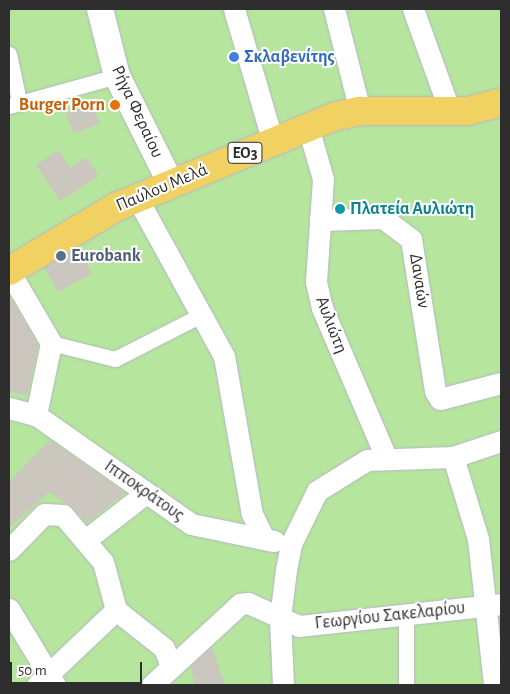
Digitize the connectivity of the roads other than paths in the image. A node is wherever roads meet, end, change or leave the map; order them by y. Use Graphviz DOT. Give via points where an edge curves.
graph roads {
  1 [pos="100,9"];
  2 [pos="234,9"];
  3 [pos="334,9"];
  4 [pos="413,9"];
  5 [pos="9,54"];
  6 [pos="117,76"];
  7 [pos="501,102"];
  8 [pos="14,104"];
  9 [pos="360,111"];
  10 [pos="450,112"];
  11 [pos="308,127"];
  12 [pos="273,142"];
  13 [pos="171,184"];
  14 [pos="138,198"];
  15 [pos="320,220"];
  16 [pos="9,271"];
  17 [pos="201,315"];
  18 [pos="52,343"];
  19 [pos="501,383"];
  20 [pos="9,408"];
  21 [pos="36,414"];
  22 [pos="501,441"];
  23 [pos="386,457"];
  24 [pos="453,457"];
  25 [pos="146,493"];
  26 [pos="88,538"];
  27 [pos="264,539"];
  28 [pos="291,544"];
  29 [pos="9,550"];
  30 [pos="494,605"];
  31 [pos="9,609"];
  32 [pos="116,610"];
  33 [pos="406,614"];
  34 [pos="280,618"];
  35 [pos="171,666"];
  36 [pos="47,682"];
  37 [pos="152,685"];
  38 [pos="283,685"];
  39 [pos="406,685"];
  40 [pos="494,685"];
  1 -- 6 [label="street, Ρήγα Φεραίου"];
  2 -- 12 [label="street"];
  3 -- 9 [label="street"];
  4 -- 10 [label="street"];
  5 -- 8 [label="street"];
  6 -- 8 [label="street"];
  6 -- 13 [label="street, Ρήγα Φεραίου"];
  7 -- 10 [label="main road, Παύλου Μελά / ΕΟ3"];
  9 -- 10 [label="main road, Παύλου Μελά / ΕΟ3"];
  9 -- 11 [label="main road, Παύλου Μελά / ΕΟ3"];
  11 -- 12 [label="main road, Παύλου Μελά / ΕΟ3"];
  11 -- 15 [label="street, Αυλιώτη" via="323,179"];
  12 -- 13 [label="main road, Παύλου Μελά / ΕΟ3"];
  13 -- 14 [label="main road, Παύλου Μελά / ΕΟ3"];
  14 -- 16 [label="main road, Παύλου Μελά / ΕΟ3"];
  14 -- 17 [label="street"];
  15 -- 19 [label="street, Δαναών" via="383,218 411,239 435,391 440,399 449,400"];
  15 -- 23 [label="street, Αυλιώτη" via="316,282 322,308"];
  16 -- 18 [label="street"];
  17 -- 18 [label="street" via="115,359"];
  17 -- 27 [label="street" via="224,356 252,514"];
  18 -- 21 [label="street"];
  20 -- 21 [label="street, Ιπποκράτους"];
  21 -- 25 [label="street, Ιπποκράτους"];
  22 -- 24 [label="street"];
  23 -- 24 [label="street"];
  23 -- 28 [label="street" via="367,460 327,481 307,504"];
  24 -- 30 [label="street"];
  25 -- 26 [label="street"];
  25 -- 27 [label="street, Ιπποκράτους" via="191,524"];
  26 -- 29 [label="street" via="53,512 34,521"];
  26 -- 32 [label="street" via="104,562"];
  27 -- 28 [label="street, Ιπποκράτους"];
  28 -- 34 [label="street"];
  30 -- 33 [label="street, Γεωργίου Σακελαρίου"];
  30 -- 40 [label="street"];
  31 -- 36 [label="street"];
  32 -- 35 [label="street" via="164,648"];
  32 -- 36 [label="street"];
  33 -- 34 [label="street, Γεωργίου Σακελαρίου" via="299,626"];
  33 -- 39 [label="street"];
  34 -- 35 [label="street, Γεωργίου Σακελαρίου" via="248,603 240,604"];
  34 -- 38 [label="street"];
  35 -- 37 [label="street"];
}
